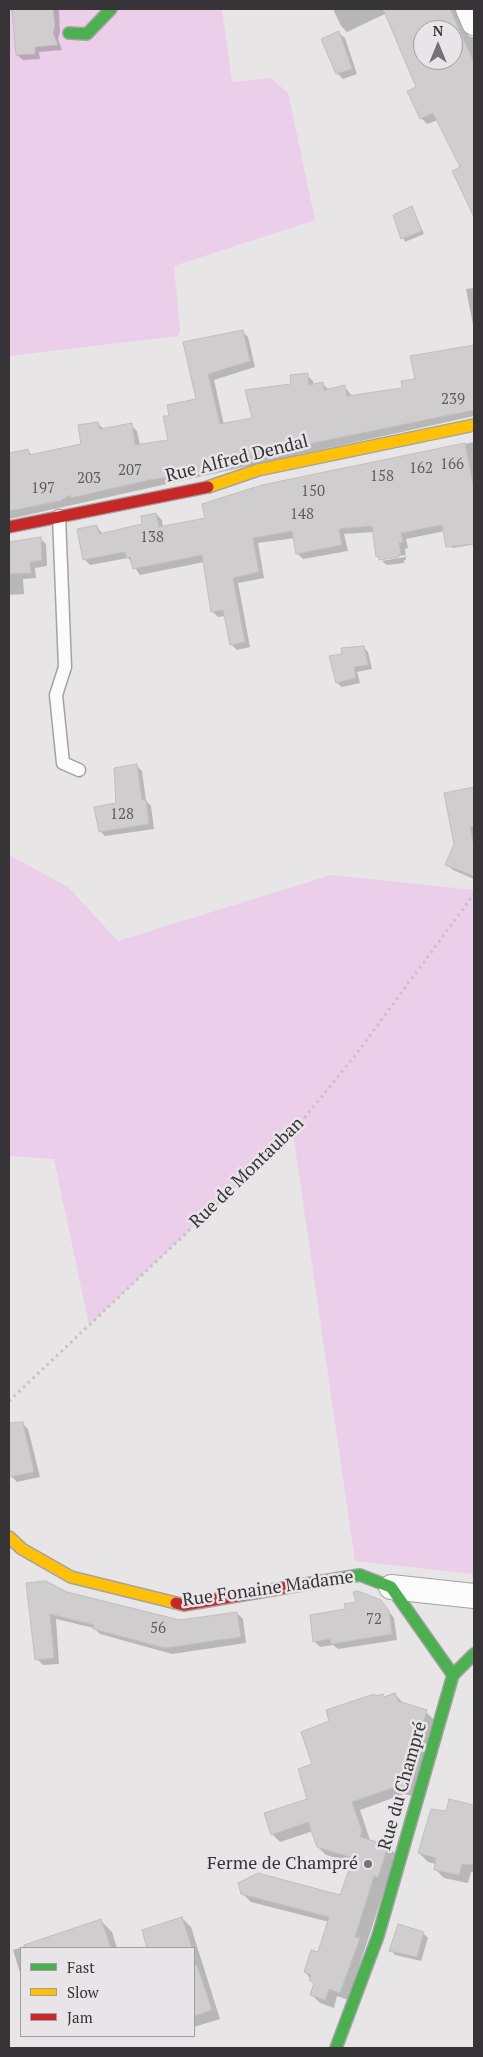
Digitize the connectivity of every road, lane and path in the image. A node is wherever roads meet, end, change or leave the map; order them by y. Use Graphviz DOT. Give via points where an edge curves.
graph roads {
  1 [pos="111,9"];
  2 [pos="468,9"];
  3 [pos="474,23"];
  4 [pos="69,33"];
  5 [pos="474,425"];
  6 [pos="59,516"];
  7 [pos="9,527"];
  8 [pos="79,770"];
  9 [pos="474,894"];
  10 [pos="9,1401"];
  11 [pos="9,1537"];
  12 [pos="391,1587"];
  13 [pos="474,1596"];
  14 [pos="474,1654"];
  15 [pos="453,1675"];
  16 [pos="336,2048"];
  1 -- 4 [label="street" via="87,34"];
  2 -- 3 [label="street"];
  5 -- 6 [label="street, Rue Alfred Dendal" via="258,470 210,486"];
  6 -- 7 [label="street, Rue Alfred Dendal"];
  6 -- 8 [label="lane" via="66,667 56,695 63,763"];
  9 -- 10 [label="path, Rue de Montauban" via="357,1053 293,1132"];
  11 -- 12 [label="street, Rue Fonaine Madame" via="71,1577 184,1605 360,1575"];
  12 -- 13 [label="street, Rue Fonaine Madame"];
  12 -- 15 [label="street"];
  14 -- 15 [label="street, Rue du Champré"];
  15 -- 16 [label="street, Rue du Champré" via="378,1936"];
}
